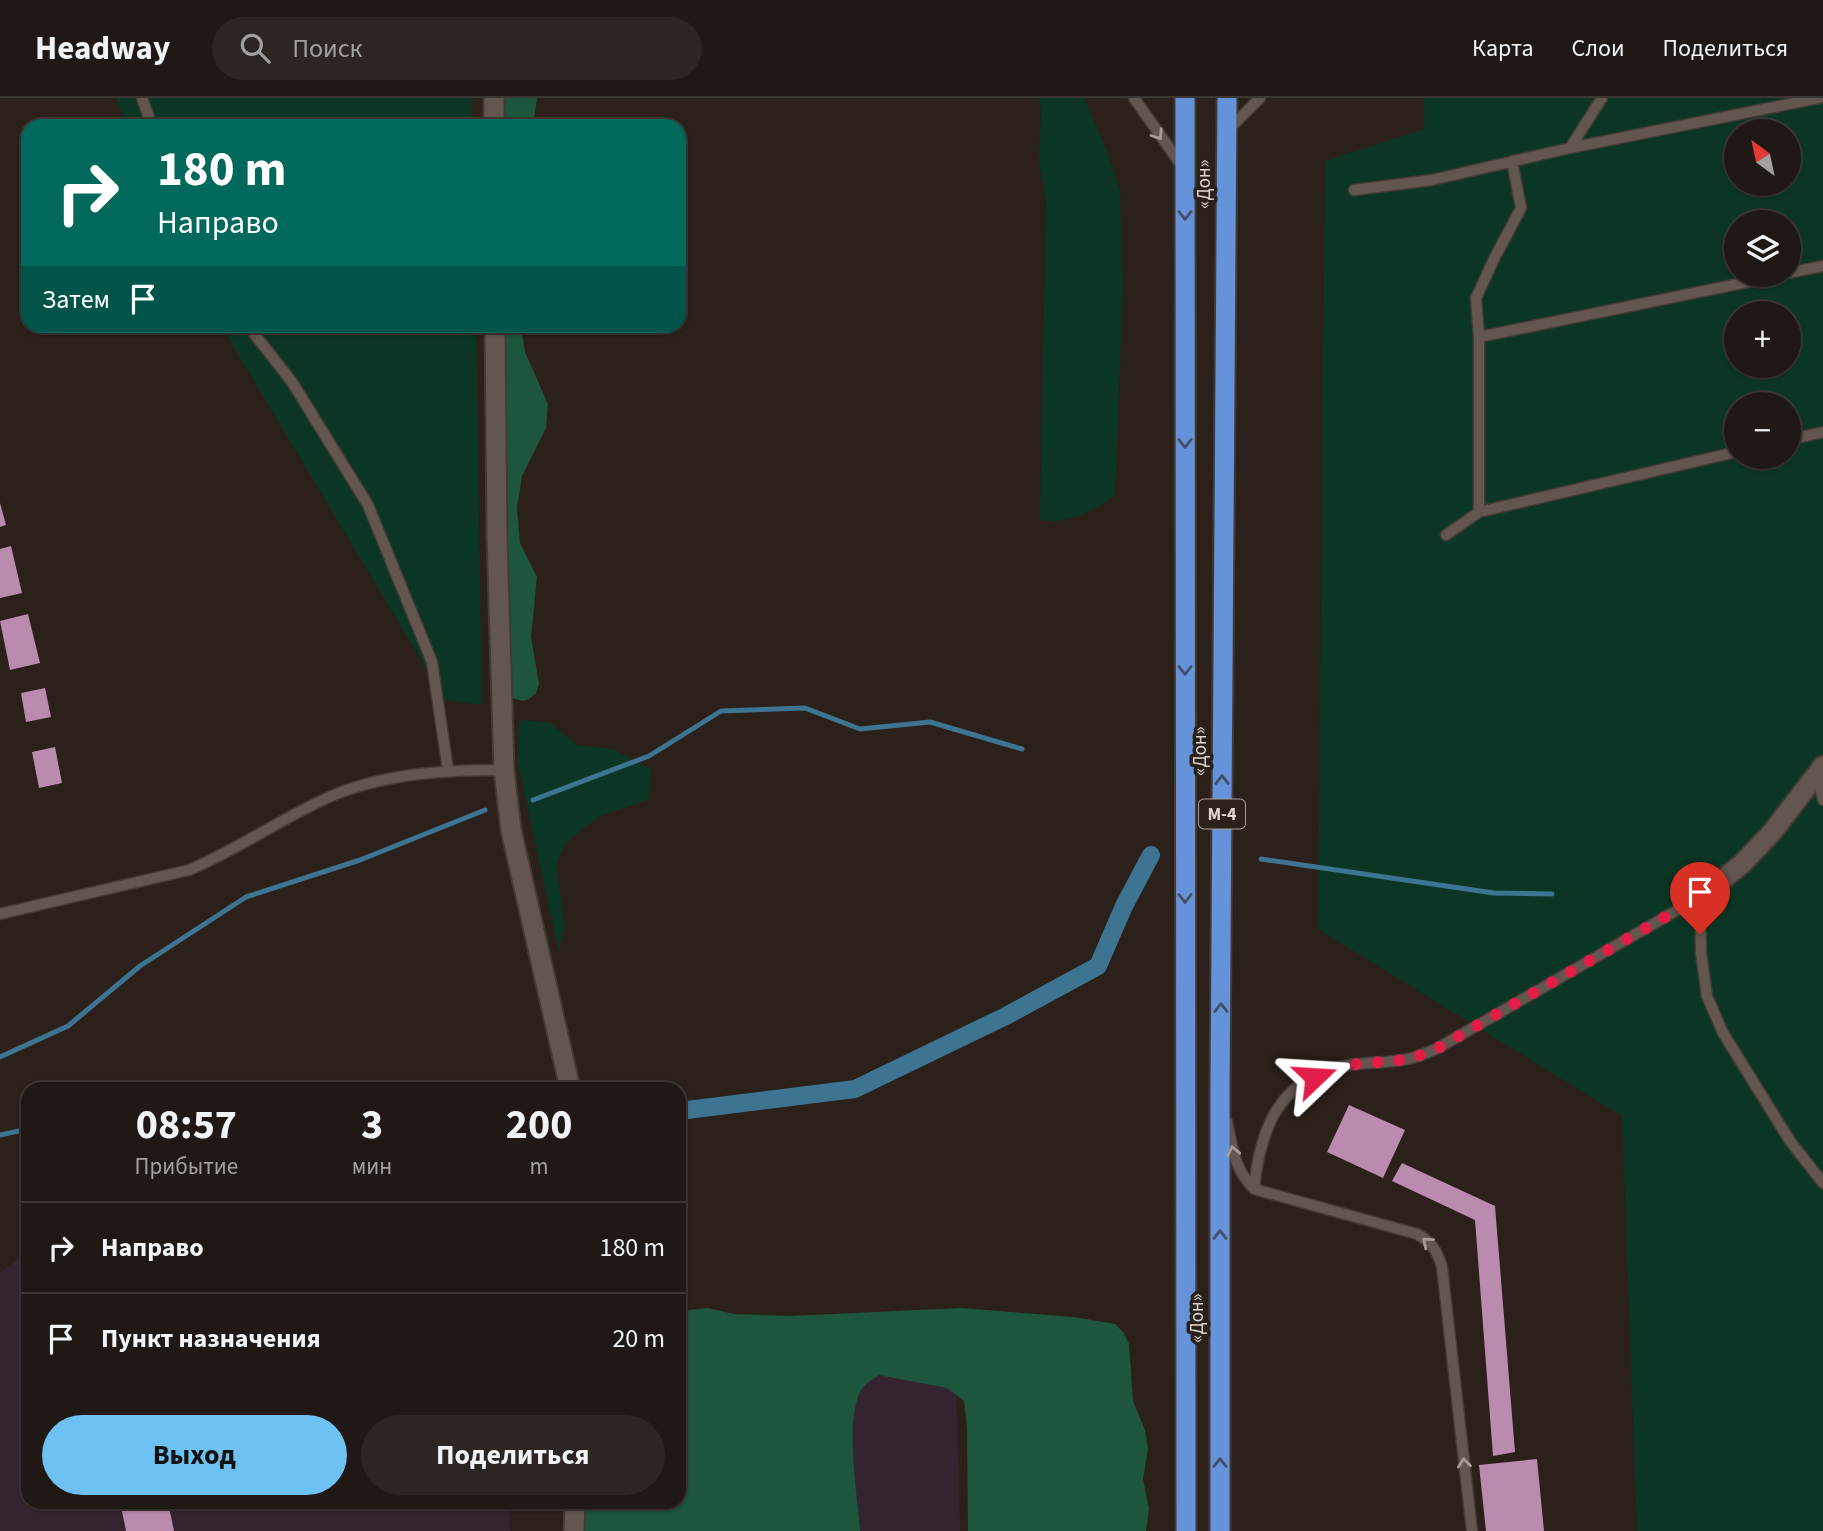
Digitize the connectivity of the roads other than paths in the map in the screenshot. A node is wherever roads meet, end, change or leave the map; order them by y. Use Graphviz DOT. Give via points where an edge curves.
graph roads {
  1 [pos="142,98"];
  2 [pos="494,98"];
  3 [pos="1133,98"];
  4 [pos="1185,98"];
  5 [pos="1227,98"];
  6 [pos="1260,98"];
  7 [pos="1602,98"];
  8 [pos="1819,98"];
  9 [pos="150,119"];
  10 [pos="494,119"];
  11 [pos="1227,130"];
  12 [pos="1570,148"];
  13 [pos="1512,161"];
  14 [pos="1185,170"];
  15 [pos="1354,191"];
  16 [pos="1823,266"];
  17 [pos="1801,270"];
  18 [pos="1724,287"];
  19 [pos="254,333"];
  20 [pos="495,333"];
  21 [pos="1479,337"];
  22 [pos="1823,432"];
  23 [pos="1801,437"];
  24 [pos="1724,455"];
  25 [pos="1479,512"];
  26 [pos="1446,535"];
  27 [pos="448,770"];
  28 [pos="504,770"];
  29 [pos="1820,770"];
  30 [pos="1823,800"];
  31 [pos="1700,897"];
  32 [pos="0,914"];
  33 [pos="569,1082"];
  34 [pos="1220,1087"];
  35 [pos="1823,1183"];
  36 [pos="1254,1189"];
  37 [pos="575,1509"];
  38 [pos="574,1531"];
  39 [pos="1186,1531"];
  40 [pos="1220,1531"];
  41 [pos="1472,1531"];
  1 -- 9 [label="lane"];
  2 -- 10 [label="street"];
  3 -- 14 [label="lane, one-way"];
  4 -- 14 [label="highway, «Дон» / М-4"];
  5 -- 11 [label="highway, «Дон» / М-4"];
  6 -- 11 [label="lane"];
  7 -- 12 [label="lane"];
  8 -- 12 [label="lane"];
  34 -- 11 [label="highway, «Дон» / М-4, one-way"];
  12 -- 13 [label="lane"];
  13 -- 15 [label="lane" via="1432,180"];
  13 -- 21 [label="lane" via="1521,208 1476,298"];
  14 -- 39 [label="highway, «Дон» / М-4, one-way"];
  16 -- 17 [label="lane"];
  18 -- 21 [label="lane"];
  19 -- 27 [label="lane" via="292,382 368,505 432,662"];
  20 -- 28 [label="street"];
  21 -- 25 [label="lane"];
  22 -- 23 [label="lane"];
  24 -- 25 [label="lane"];
  25 -- 26 [label="lane"];
  27 -- 28 [label="lane"];
  27 -- 32 [label="lane" via="333,796 189,870"];
  28 -- 33 [label="street" via="511,830"];
  29 -- 30 [label="lane"];
  29 -- 31 [label="street" via="1750,856"];
  31 -- 35 [label="lane" via="1700,953 1712,1008 1790,1141"];
  31 -- 36 [label="lane" via="1438,1048 1411,1059 1348,1065 1302,1084 1282,1102 1266,1127"];
  36 -- 34 [label="lane, one-way" via="1236,1163"];
  40 -- 34 [label="highway, «Дон» / М-4, one-way"];
  41 -- 36 [label="lane, one-way" via="1437,1251 1417,1234"];
  37 -- 38 [label="street"];
}
